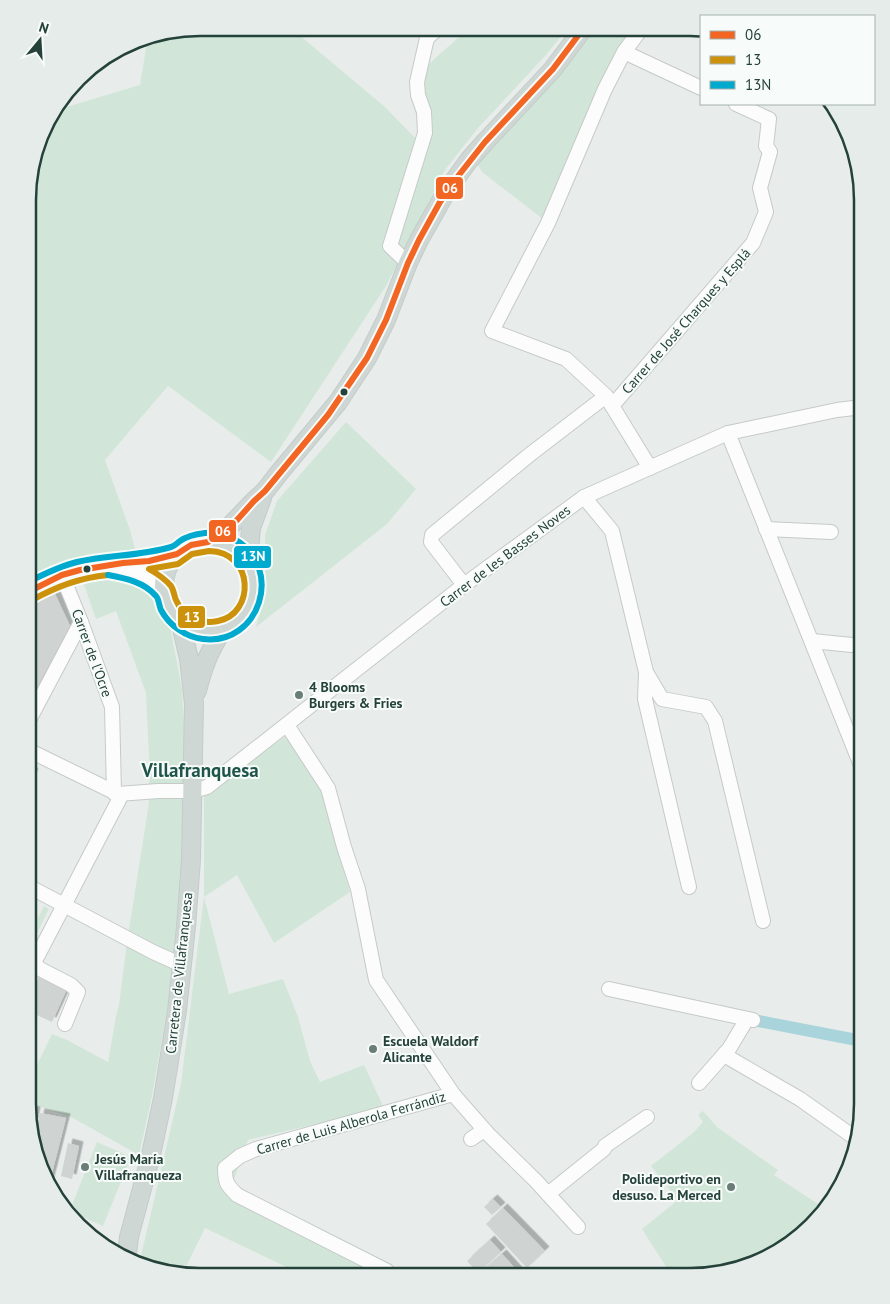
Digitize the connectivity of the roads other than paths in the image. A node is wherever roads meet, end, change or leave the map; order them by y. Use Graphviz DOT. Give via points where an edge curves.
graph roads {
  1 [pos="578,36"];
  2 [pos="636,36"];
  3 [pos="429,37"];
  4 [pos="624,52"];
  5 [pos="700,88"];
  6 [pos="738,105"];
  7 [pos="408,263"];
  8 [pos="609,401"];
  9 [pos="854,408"];
  10 [pos="728,433"];
  11 [pos="650,468"];
  12 [pos="265,491"];
  13 [pos="584,497"];
  14 [pos="766,529"];
  15 [pos="831,532"];
  16 [pos="208,542"];
  17 [pos="177,554"];
  18 [pos="248,565"];
  19 [pos="110,566"];
  20 [pos="62,575"];
  21 [pos="464,585"];
  22 [pos="36,588"];
  23 [pos="165,592"];
  24 [pos="180,620"];
  25 [pos="81,622"];
  26 [pos="224,628"];
  27 [pos="812,641"];
  28 [pos="854,645"];
  29 [pos="646,672"];
  30 [pos="194,704"];
  31 [pos="36,707"];
  32 [pos="287,725"];
  33 [pos="853,745"];
  34 [pos="36,754"];
  35 [pos="193,792"];
  36 [pos="118,793"];
  37 [pos="689,887"];
  38 [pos="36,890"];
  39 [pos="63,905"];
  40 [pos="762,921"];
  41 [pos="36,957"];
  42 [pos="182,965"];
  43 [pos="36,967"];
  44 [pos="609,989"];
  45 [pos="65,1024"];
  46 [pos="725,1053"];
  47 [pos="699,1083"];
  48 [pos="453,1094"];
  49 [pos="647,1117"];
  50 [pos="484,1130"];
  51 [pos="851,1135"];
  52 [pos="471,1138"];
  53 [pos="548,1194"];
  54 [pos="578,1227"];
  55 [pos="125,1248"];
  56 [pos="381,1268"];
  1 -- 7 [label="main road" via="554,68 485,142 455,180"];
  2 -- 4 [label="street"];
  3 -- 7 [label="street" via="417,82 425,133 390,246"];
  4 -- 5 [label="street"];
  4 -- 8 [label="street" via="548,223 492,331 566,359"];
  6 -- 8 [label="street, Carrer de José Charques y Esplá" via="770,119 766,146 770,152 760,188 766,212 753,243"];
  7 -- 12 [label="main road" via="367,358 328,415"];
  8 -- 11 [label="street"];
  8 -- 21 [label="street, Carrer de José Charques y Esplá" via="528,456 432,535 431,542"];
  9 -- 10 [label="street, Carrer de les Basses Noves"];
  10 -- 11 [label="street, Carrer de les Basses Noves"];
  10 -- 14 [label="street"];
  11 -- 13 [label="street, Carrer de les Basses Noves"];
  12 -- 16 [label="main road" via="229,527"];
  12 -- 18 [label="main road" via="251,528"];
  13 -- 21 [label="street, Carrer de les Basses Noves"];
  13 -- 29 [label="street" via="612,531"];
  14 -- 15 [label="street"];
  14 -- 27 [label="street"];
  16 -- 17 [label="main road" via="191,545"];
  16 -- 18 [label="main road" via="231,548"];
  17 -- 19 [label="street"];
  17 -- 23 [label="main road" via="166,572"];
  18 -- 26 [label="main road" via="254,583 251,602 241,618"];
  19 -- 20 [label="street"];
  19 -- 23 [label="street" via="143,575"];
  20 -- 22 [label="street"];
  20 -- 25 [label="street, Carrer de l'Ocre"];
  21 -- 32 [label="street, Carrer de les Basses Noves"];
  23 -- 24 [label="main road" via="170,608"];
  24 -- 26 [label="main road" via="206,631"];
  24 -- 30 [label="main road, Carretera de Villafranquesa" via="189,658"];
  25 -- 31 [label="street"];
  25 -- 36 [label="street, Carrer de l'Ocre" via="112,707"];
  26 -- 30 [label="main road, Carretera de Villafranquesa" via="205,661"];
  27 -- 28 [label="street"];
  27 -- 33 [label="street"];
  29 -- 37 [label="street" via="645,699"];
  29 -- 40 [label="street" via="662,699 706,707 715,721"];
  30 -- 35 [label="main road, Carretera de Villafranquesa"];
  32 -- 35 [label="street, Carrer de les Basses Noves" via="207,787"];
  32 -- 48 [label="street" via="328,788 358,889 376,980"];
  34 -- 36 [label="street"];
  35 -- 36 [label="street"];
  35 -- 42 [label="main road, Carretera de Villafranquesa"];
  36 -- 39 [label="street, Carrer de l'Ocre"];
  38 -- 39 [label="street"];
  39 -- 41 [label="street, Carrer de l'Ocre"];
  39 -- 42 [label="street"];
  42 -- 55 [label="main road, Carretera de Villafranquesa" via="163,1098"];
  43 -- 45 [label="street" via="78,992"];
  44 -- 46 [label="street" via="750,1020"];
  46 -- 47 [label="street"];
  46 -- 51 [label="street"];
  48 -- 50 [label="street"];
  48 -- 56 [label="street, Carrer de Luis Alberola Ferrándiz" via="256,1149 225,1168 225,1181 237,1195"];
  49 -- 53 [label="street"];
  50 -- 52 [label="street"];
  50 -- 53 [label="street"];
  53 -- 54 [label="street"];
}
